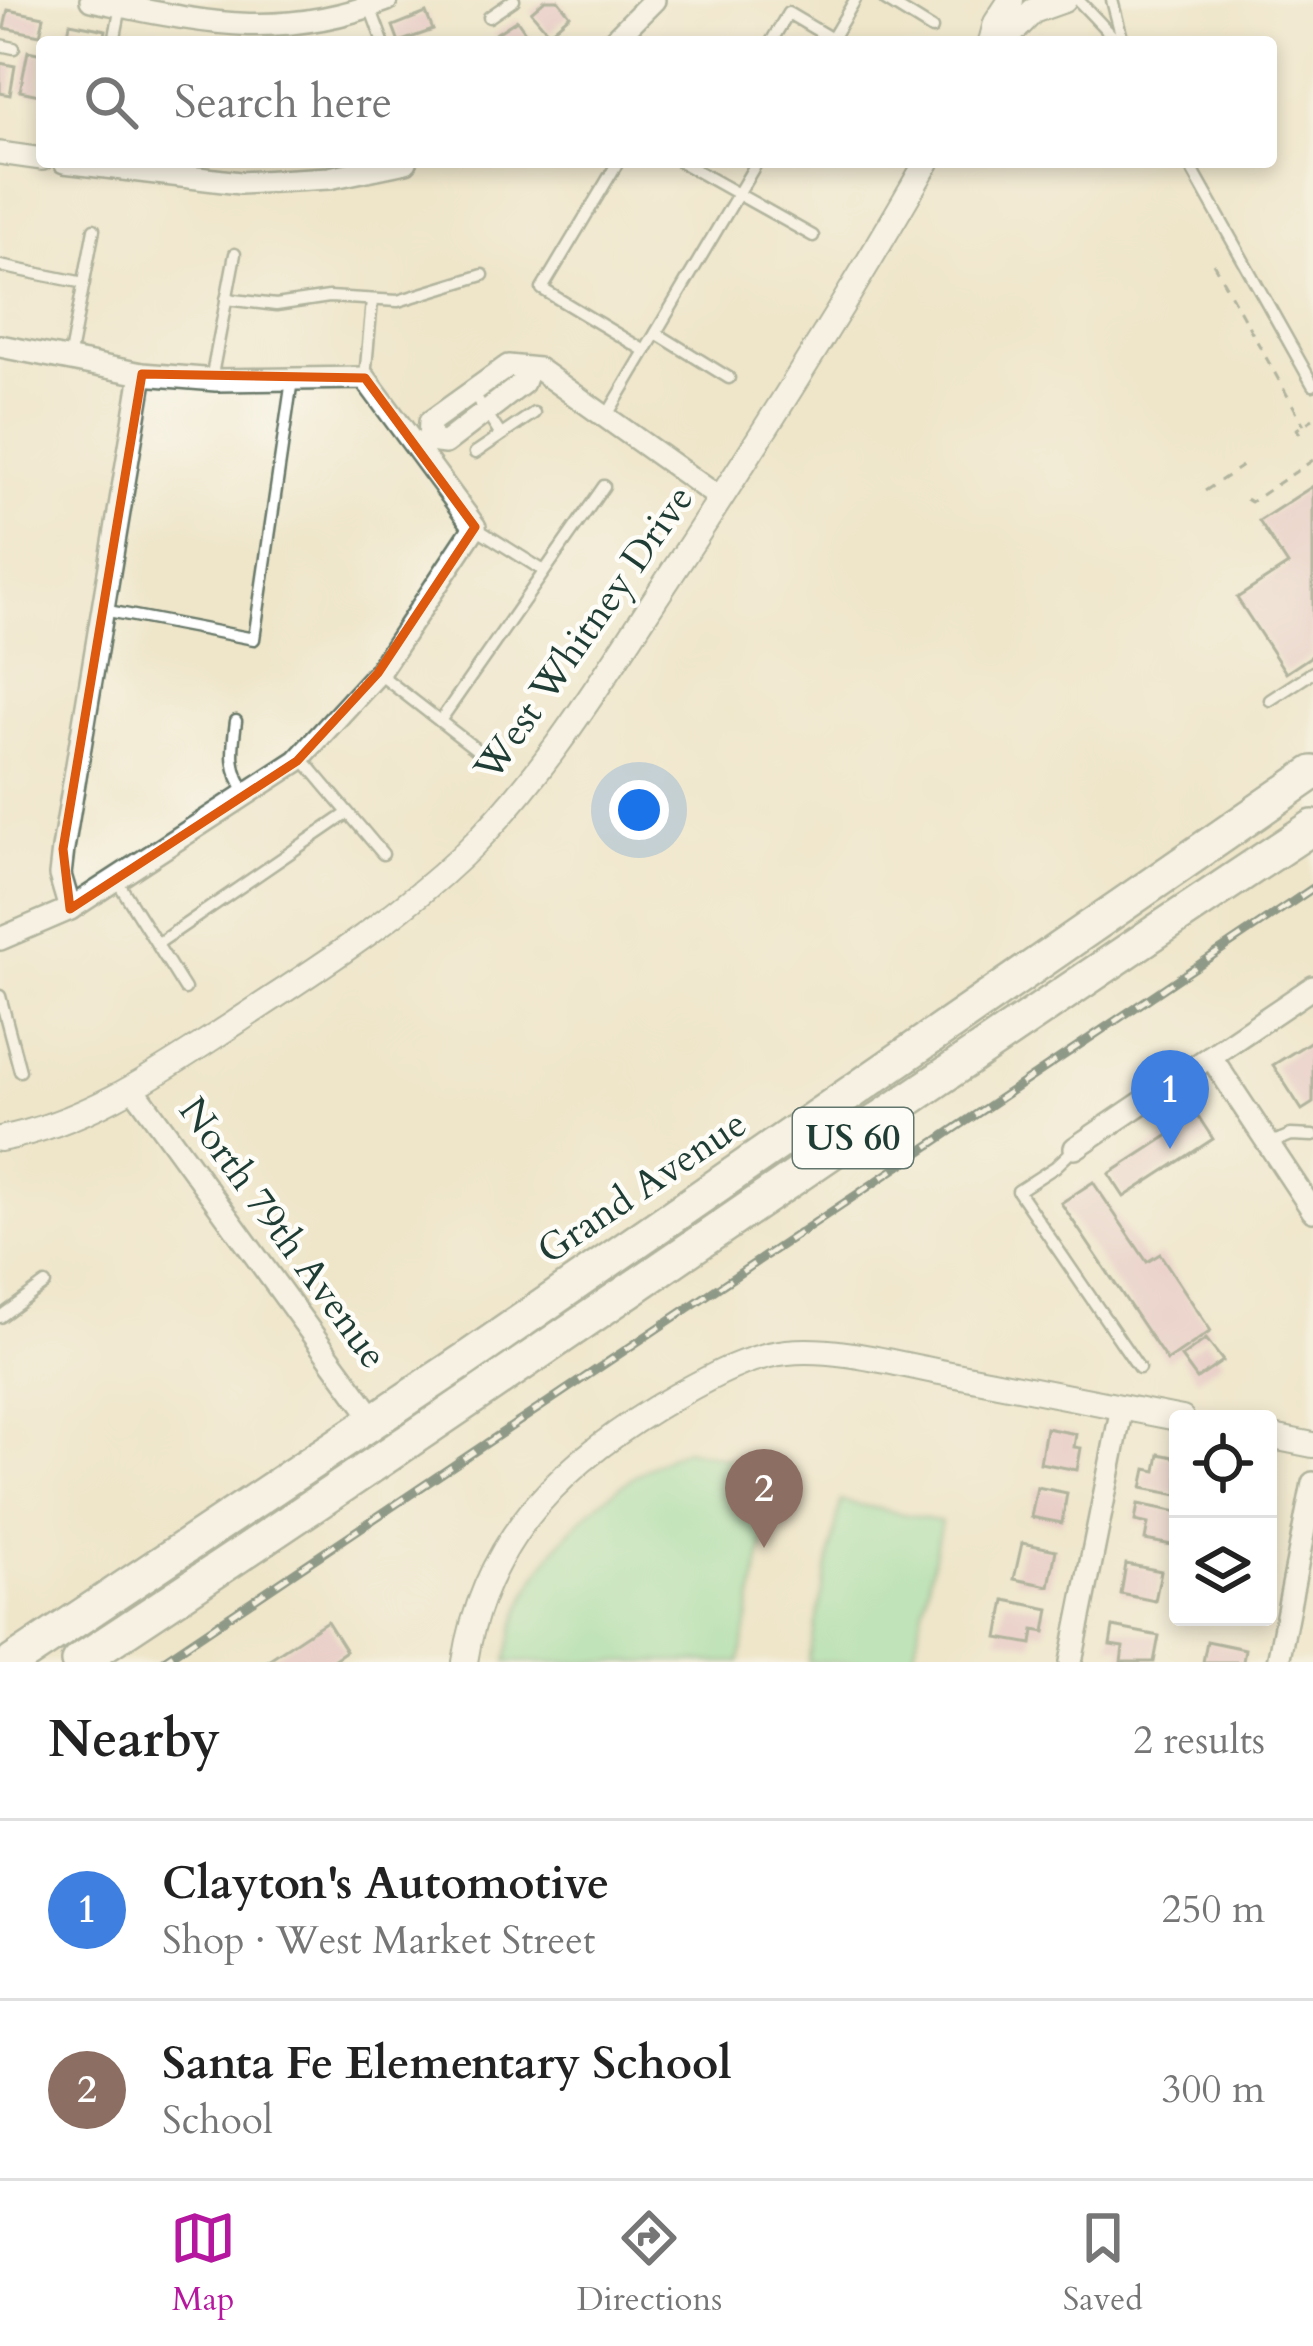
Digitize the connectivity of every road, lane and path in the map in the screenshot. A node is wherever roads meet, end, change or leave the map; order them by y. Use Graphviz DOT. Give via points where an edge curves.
graph roads {
  1 [pos="94,0"];
  2 [pos="512,0"];
  3 [pos="654,0"];
  4 [pos="855,0"];
  5 [pos="885,0"];
  6 [pos="1011,0"];
  7 [pos="1064,0"];
  8 [pos="1078,0"];
  9 [pos="1112,0"];
  10 [pos="379,2"];
  11 [pos="121,6"];
  12 [pos="489,17"];
  13 [pos="932,29"];
  14 [pos="256,34"];
  15 [pos="114,36"];
  16 [pos="382,36"];
  17 [pos="618,36"];
  18 [pos="775,36"];
  19 [pos="825,36"];
  20 [pos="833,36"];
  21 [pos="993,36"];
  22 [pos="1009,36"];
  23 [pos="1114,36"];
  24 [pos="1119,36"];
  25 [pos="0,45"];
  26 [pos="14,48"];
  27 [pos="0,153"];
  28 [pos="36,158"];
  29 [pos="114,168"];
  30 [pos="377,168"];
  31 [pos="614,168"];
  32 [pos="700,168"];
  33 [pos="753,168"];
  34 [pos="923,168"];
  35 [pos="1191,168"];
  36 [pos="738,193"];
  37 [pos="94,229"];
  38 [pos="813,236"];
  39 [pos="235,254"];
  40 [pos="1213,262"];
  41 [pos="0,266"];
  42 [pos="483,275"];
  43 [pos="84,283"];
  44 [pos="226,299"];
  45 [pos="372,302"];
  46 [pos="656,333"];
  47 [pos="0,346"];
  48 [pos="645,351"];
  49 [pos="69,359"];
  50 [pos="528,368"];
  51 [pos="142,374"];
  52 [pos="292,377"];
  53 [pos="365,378"];
  54 [pos="729,378"];
  55 [pos="211,380"];
  56 [pos="1313,385"];
  57 [pos="472,391"];
  58 [pos="485,412"];
  59 [pos="534,413"];
  60 [pos="606,417"];
  61 [pos="1313,419"];
  62 [pos="1304,425"];
  63 [pos="500,434"];
  64 [pos="1300,434"];
  65 [pos="423,445"];
  66 [pos="475,453"];
  67 [pos="1313,460"];
  68 [pos="1242,466"];
  69 [pos="604,486"];
  70 [pos="1204,490"];
  71 [pos="721,499"];
  72 [pos="1246,499"];
  73 [pos="475,527"];
  74 [pos="544,571"];
  75 [pos="103,610"];
  76 [pos="1313,672"];
  77 [pos="378,673"];
  78 [pos="1270,700"];
  79 [pos="440,721"];
  80 [pos="236,722"];
  81 [pos="481,753"];
  82 [pos="301,757"];
  83 [pos="1313,773"];
  84 [pos="247,794"];
  85 [pos="348,813"];
  86 [pos="1313,827"];
  87 [pos="383,854"];
  88 [pos="116,879"];
  89 [pos="70,908"];
  90 [pos="0,939"];
  91 [pos="157,944"];
  92 [pos="1313,987"];
  93 [pos="185,988"];
  94 [pos="0,996"];
  95 [pos="3,1021"];
  96 [pos="1211,1057"];
  97 [pos="20,1070"];
  98 [pos="134,1089"];
  99 [pos="1313,1136"];
  100 [pos="0,1139"];
  101 [pos="1269,1144"];
  102 [pos="1075,1148"];
  103 [pos="1313,1211"];
  104 [pos="45,1284"];
  105 [pos="0,1317"];
  106 [pos="1139,1368"];
  107 [pos="1122,1407"];
  108 [pos="1169,1416"];
  109 [pos="374,1419"];
  110 [pos="1277,1438"];
  111 [pos="1313,1445"];
  112 [pos="1313,1483"];
  113 [pos="13,1662"];
  114 [pos="78,1662"];
  115 [pos="465,1662"];
  116 [pos="1071,1662"];
  117 [pos="1278,1662"];
  1 -- 11 [label="street"];
  2 -- 12 [label="lane"];
  3 -- 17 [label="street"];
  4 -- 20 [label="lane"];
  5 -- 13 [label="lane"];
  6 -- 21 [label="street"];
  7 -- 22 [label="street" via="1033,11"];
  8 -- 23 [label="lane"];
  9 -- 24 [label="lane"];
  10 -- 14 [label="street"];
  10 -- 16 [label="lane"];
  11 -- 14 [label="street"];
  11 -- 15 [label="lane"];
  18 -- 19 [label="lane" via="788,13"];
  25 -- 26 [label="lane"];
  27 -- 28 [label="street"];
  29 -- 30 [label="street" via="240,183"];
  31 -- 48 [label="lane" via="542,289"];
  32 -- 36 [label="lane"];
  33 -- 36 [label="lane"];
  34 -- 71 [label="street, West Whitney Drive"];
  35 -- 56 [label="lane"];
  36 -- 38 [label="lane"];
  36 -- 46 [label="lane"];
  37 -- 43 [label="lane"];
  39 -- 44 [label="lane"];
  40 -- 62 [label="path"];
  41 -- 43 [label="lane"];
  42 -- 45 [label="lane"];
  43 -- 49 [label="lane"];
  44 -- 45 [label="lane"];
  44 -- 55 [label="lane"];
  45 -- 53 [label="lane"];
  46 -- 48 [label="lane"];
  46 -- 54 [label="lane"];
  47 -- 49 [label="street"];
  48 -- 60 [label="lane"];
  49 -- 51 [label="street"];
  50 -- 57 [label="street" via="508,366"];
  50 -- 58 [label="street" via="523,383"];
  50 -- 60 [label="street"];
  51 -- 55 [label="street"];
  51 -- 75 [label="street"];
  52 -- 53 [label="street"];
  52 -- 55 [label="street"];
  52 -- 75 [label="lane" via="254,639"];
  53 -- 65 [label="street"];
  57 -- 58 [label="lane"];
  57 -- 65 [label="street" via="430,422"];
  58 -- 63 [label="lane"];
  58 -- 65 [label="street" via="445,443"];
  59 -- 63 [label="lane"];
  60 -- 71 [label="street"];
  61 -- 62 [label="path"];
  62 -- 64 [label="path"];
  63 -- 66 [label="lane"];
  65 -- 73 [label="street"];
  67 -- 72 [label="path"];
  68 -- 70 [label="path"];
  69 -- 74 [label="lane"];
  71 -- 98 [label="street, West Whitney Drive" via="562,739 465,853 373,931"];
  73 -- 74 [label="lane"];
  73 -- 77 [label="street"];
  74 -- 79 [label="lane"];
  75 -- 89 [label="street" via="60,875"];
  76 -- 78 [label="lane"];
  77 -- 79 [label="lane"];
  77 -- 82 [label="street"];
  79 -- 81 [label="lane"];
  80 -- 84 [label="lane" via="231,759"];
  82 -- 84 [label="street"];
  82 -- 85 [label="lane"];
  83 -- 109 [label="highway, Grand Avenue / US 60"];
  84 -- 88 [label="street"];
  85 -- 87 [label="lane"];
  85 -- 91 [label="lane"];
  86 -- 114 [label="highway, Grand Avenue / US 60"];
  88 -- 89 [label="street"];
  88 -- 91 [label="lane"];
  89 -- 90 [label="street"];
  91 -- 93 [label="lane"];
  92 -- 96 [label="street"];
  94 -- 95 [label="lane"];
  95 -- 97 [label="lane"];
  96 -- 101 [label="street"];
  96 -- 102 [label="street"];
  98 -- 100 [label="street, West Whitney Drive"];
  98 -- 109 [label="street, North 79th Avenue"];
  99 -- 101 [label="lane"];
  101 -- 103 [label="street"];
  102 -- 106 [label="lane" via="1018,1191"];
  104 -- 105 [label="lane"];
  107 -- 108 [label="street"];
  107 -- 115 [label="street" via="896,1364 791,1351 761,1356 622,1430 537,1501 502,1552"];
  107 -- 116 [label="street"];
  109 -- 113 [label="highway, Grand Avenue / US 60"];
  110 -- 111 [label="street"];
  112 -- 117 [label="street"];
}
